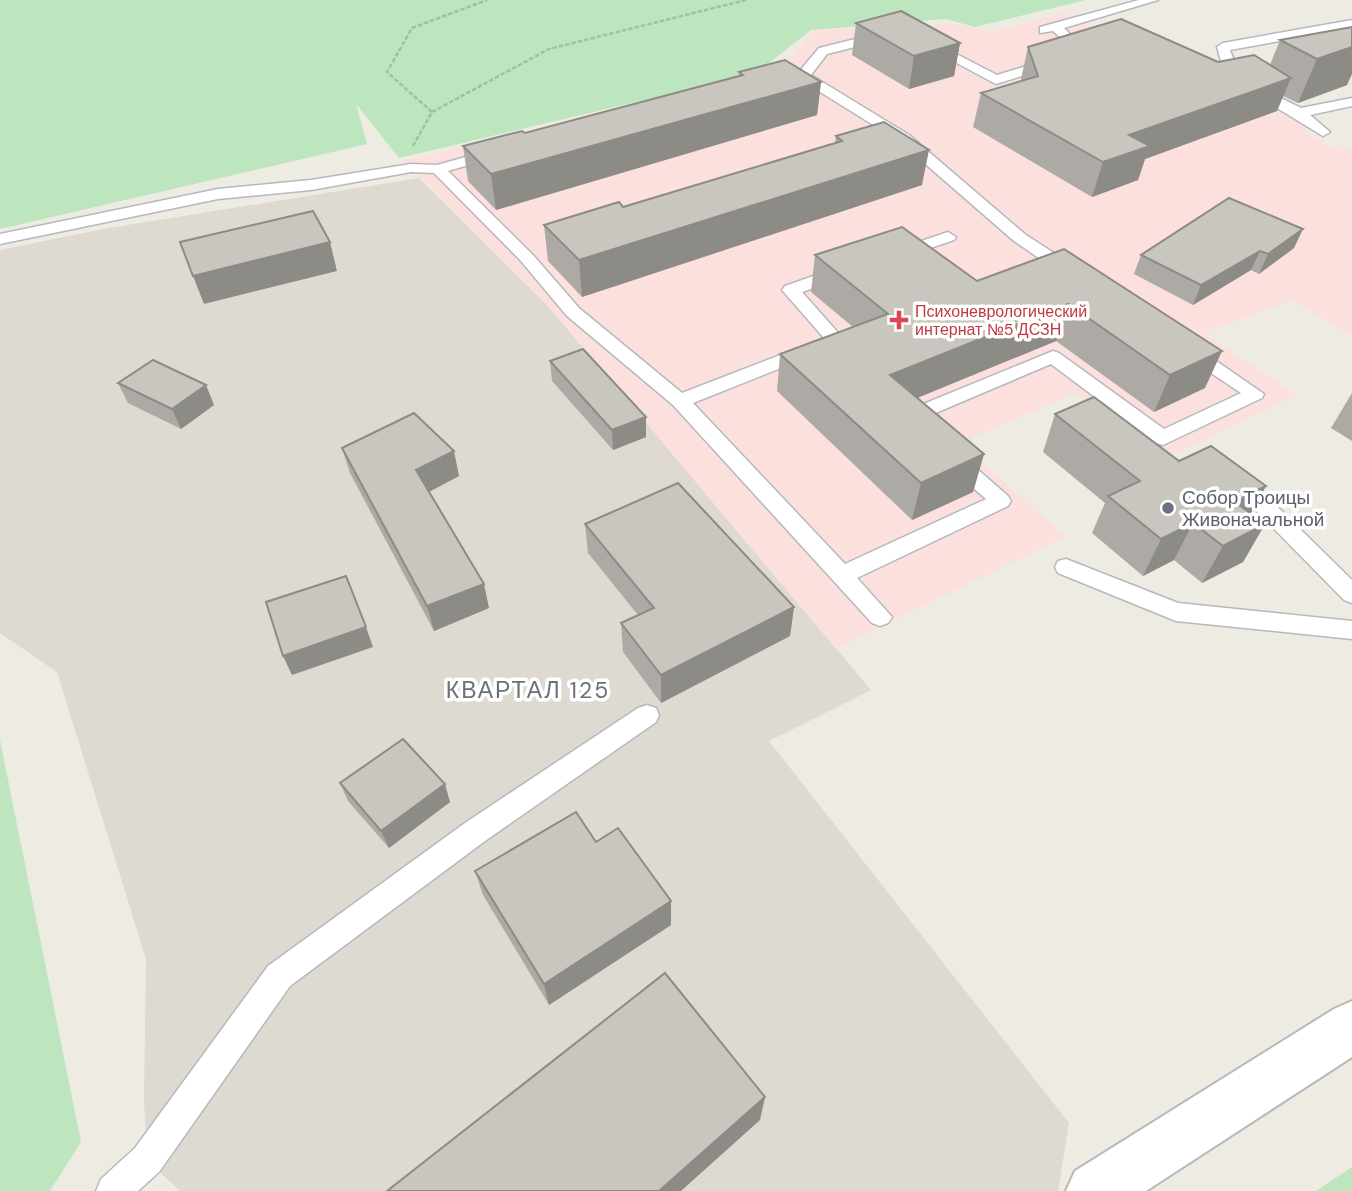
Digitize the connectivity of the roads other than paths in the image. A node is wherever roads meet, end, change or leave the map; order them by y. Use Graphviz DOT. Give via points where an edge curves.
graph roads {
  1 [pos="1152,0"];
  2 [pos="1352,24"];
  3 [pos="1055,27"];
  4 [pos="1041,30"];
  5 [pos="803,76"];
  6 [pos="777,82"];
  7 [pos="1352,102"];
  8 [pos="1299,113"];
  9 [pos="1324,132"];
  10 [pos="904,138"];
  11 [pos="880,146"];
  12 [pos="502,151"];
  13 [pos="438,169"];
  14 [pos="948,237"];
  15 [pos="0,239"];
  16 [pos="883,259"];
  17 [pos="857,268"];
  18 [pos="1087,283"];
  19 [pos="1177,342"];
  20 [pos="680,401"];
  21 [pos="1228,470"];
  22 [pos="1066,567"];
  23 [pos="842,575"];
  24 [pos="1352,594"];
  25 [pos="880,617"];
  26 [pos="1352,630"];
  27 [pos="647,715"];
  28 [pos="1352,1027"];
  29 [pos="113,1191"];
  30 [pos="1096,1191"];
  1 -- 3 [label="lane"];
  2 -- 8 [label="lane" via="1223,47 1228,65 1251,86"];
  3 -- 4 [label="lane"];
  3 -- 5 [label="lane" via="1067,37 1072,56 996,80 908,34 823,51"];
  5 -- 6 [label="lane"];
  5 -- 10 [label="lane"];
  7 -- 8 [label="lane"];
  8 -- 9 [label="lane"];
  10 -- 11 [label="lane"];
  10 -- 18 [label="lane" via="1020,238"];
  12 -- 13 [label="lane"];
  13 -- 15 [label="lane" via="218,194"];
  13 -- 20 [label="lane" via="533,255 573,312"];
  14 -- 16 [label="lane"];
  17 -- 20 [label="lane" via="791,290 835,340"];
  19 -- 23 [label="lane" via="1255,394 1163,438 1053,357 906,418 1001,501"];
  20 -- 23 [label="lane"];
  21 -- 24 [label="lane"];
  22 -- 26 [label="lane" via="1176,612"];
  23 -- 25 [label="lane"];
  27 -- 29 [label="lane" via="475,832 279,975 147,1160"];
  28 -- 30 [label="street"];
}
